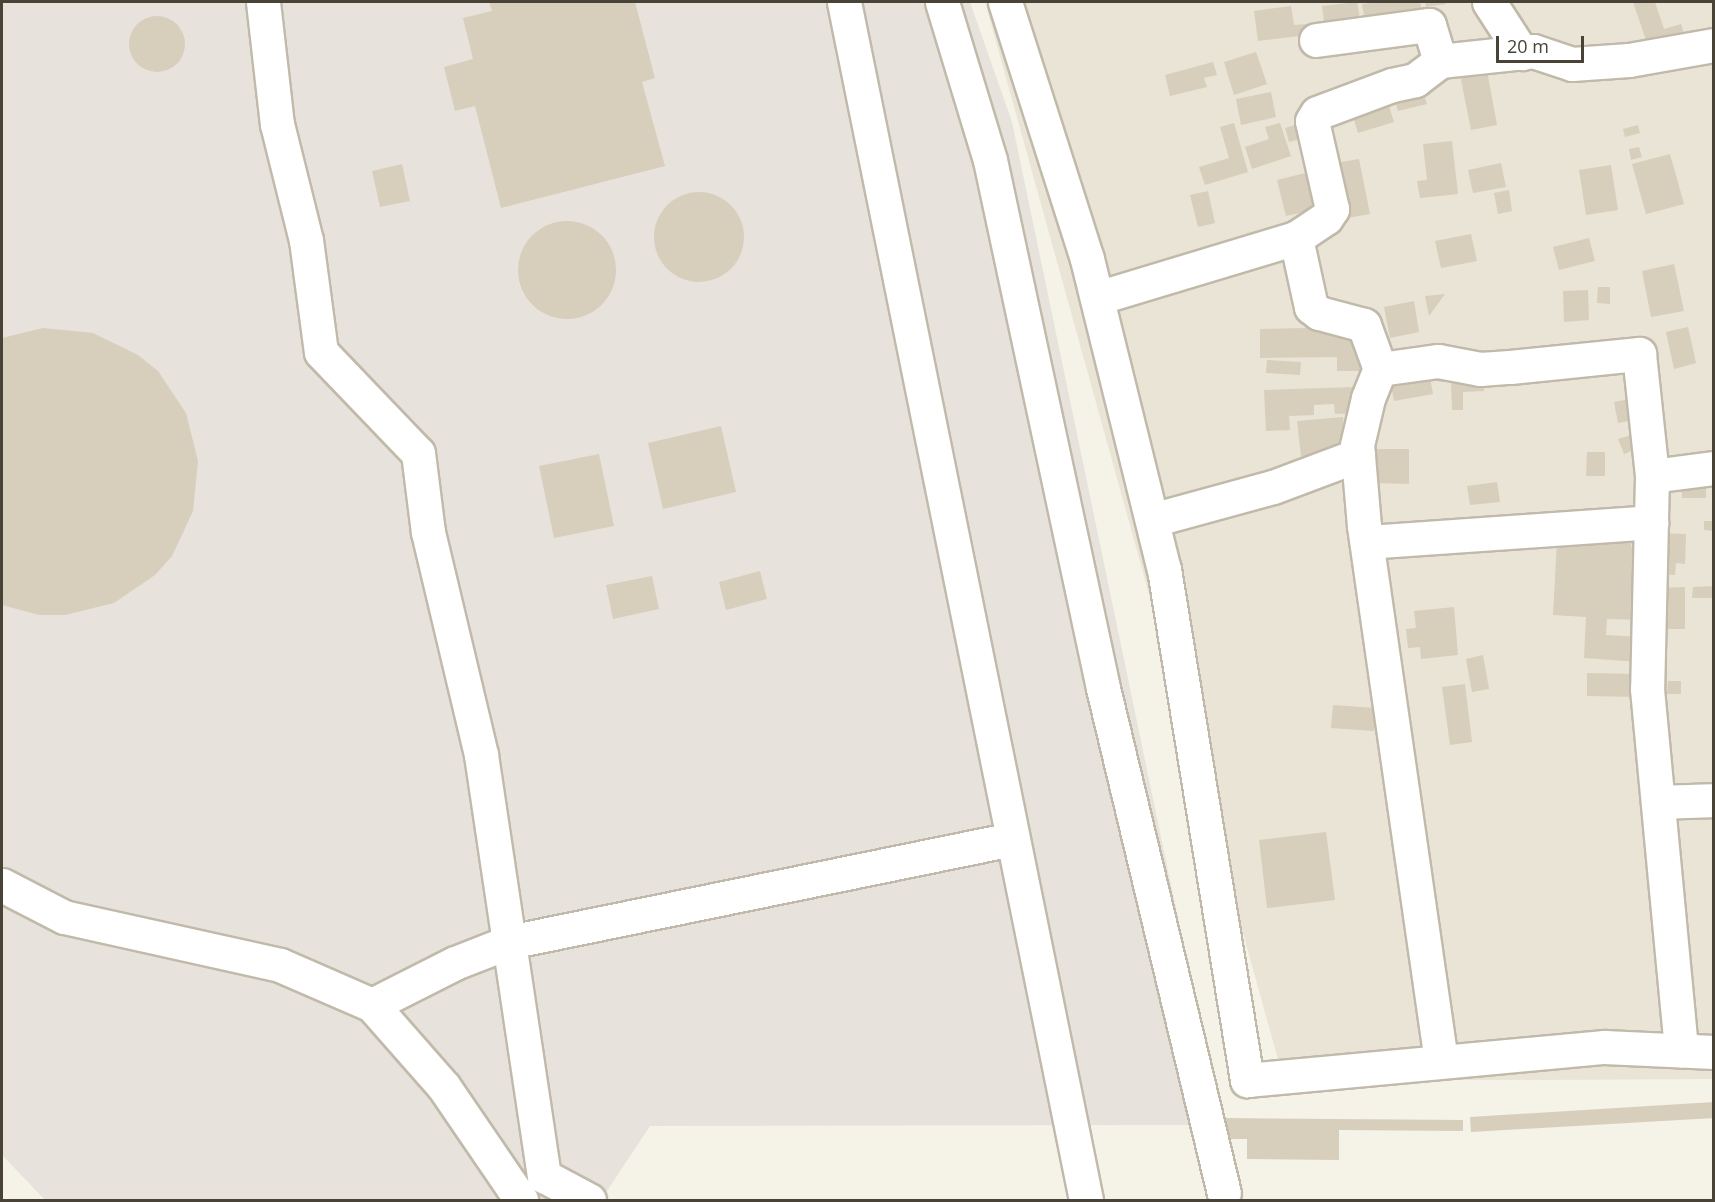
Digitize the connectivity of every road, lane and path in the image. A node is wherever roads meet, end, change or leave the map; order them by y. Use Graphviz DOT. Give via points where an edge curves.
graph roads {
  1 [pos="262,2"];
  2 [pos="844,2"];
  3 [pos="942,2"];
  4 [pos="1005,2"];
  5 [pos="1489,2"];
  6 [pos="1316,40"];
  7 [pos="1713,45"];
  8 [pos="1522,52"];
  9 [pos="1440,61"];
  10 [pos="1296,238"];
  11 [pos="1097,298"];
  12 [pos="1380,369"];
  13 [pos="1358,455"];
  14 [pos="1713,468"];
  15 [pos="1652,476"];
  16 [pos="1152,520"];
  17 [pos="1651,522"];
  18 [pos="1366,542"];
  19 [pos="1713,800"];
  20 [pos="1658,802"];
  21 [pos="1012,839"];
  22 [pos="2,885"];
  23 [pos="509,942"];
  24 [pos="372,1005"];
  25 [pos="1681,1050"];
  26 [pos="1713,1052"];
  27 [pos="1441,1061"];
  28 [pos="1224,1194"];
  29 [pos="521,1200"];
  30 [pos="590,1200"];
  31 [pos="1086,1200"];
  1 -- 23 [label="street" via="277,124 306,240 321,352 418,453 428,532 481,755"];
  2 -- 21 [label="street"];
  3 -- 28 [label="street" via="990,160 1103,688"];
  4 -- 11 [label="street"];
  5 -- 8 [label="street"];
  6 -- 9 [label="street" via="1429,25"];
  7 -- 8 [label="street" via="1629,60 1572,64 1533,51"];
  8 -- 9 [label="street"];
  9 -- 10 [label="street" via="1415,80 1317,113 1312,120 1332,209 1326,218"];
  10 -- 11 [label="street"];
  10 -- 12 [label="street" via="1311,307 1319,314 1364,325"];
  11 -- 16 [label="street"];
  12 -- 13 [label="street" via="1368,398"];
  12 -- 15 [label="street" via="1438,361 1480,369 1500,368 1639,354"];
  13 -- 16 [label="street" via="1273,487"];
  13 -- 18 [label="street"];
  14 -- 15 [label="street"];
  15 -- 17 [label="street"];
  16 -- 27 [label="street" via="1166,580 1247,1080"];
  17 -- 18 [label="street"];
  17 -- 20 [label="street" via="1647,689"];
  18 -- 27 [label="street"];
  19 -- 20 [label="street"];
  20 -- 25 [label="street"];
  21 -- 23 [label="street"];
  21 -- 31 [label="street"];
  22 -- 24 [label="street" via="64,917 280,965"];
  23 -- 24 [label="street" via="455,963"];
  23 -- 30 [label="street" via="544,1176"];
  24 -- 29 [label="street" via="444,1087"];
  25 -- 26 [label="street"];
  25 -- 27 [label="street" via="1604,1047"];
}
